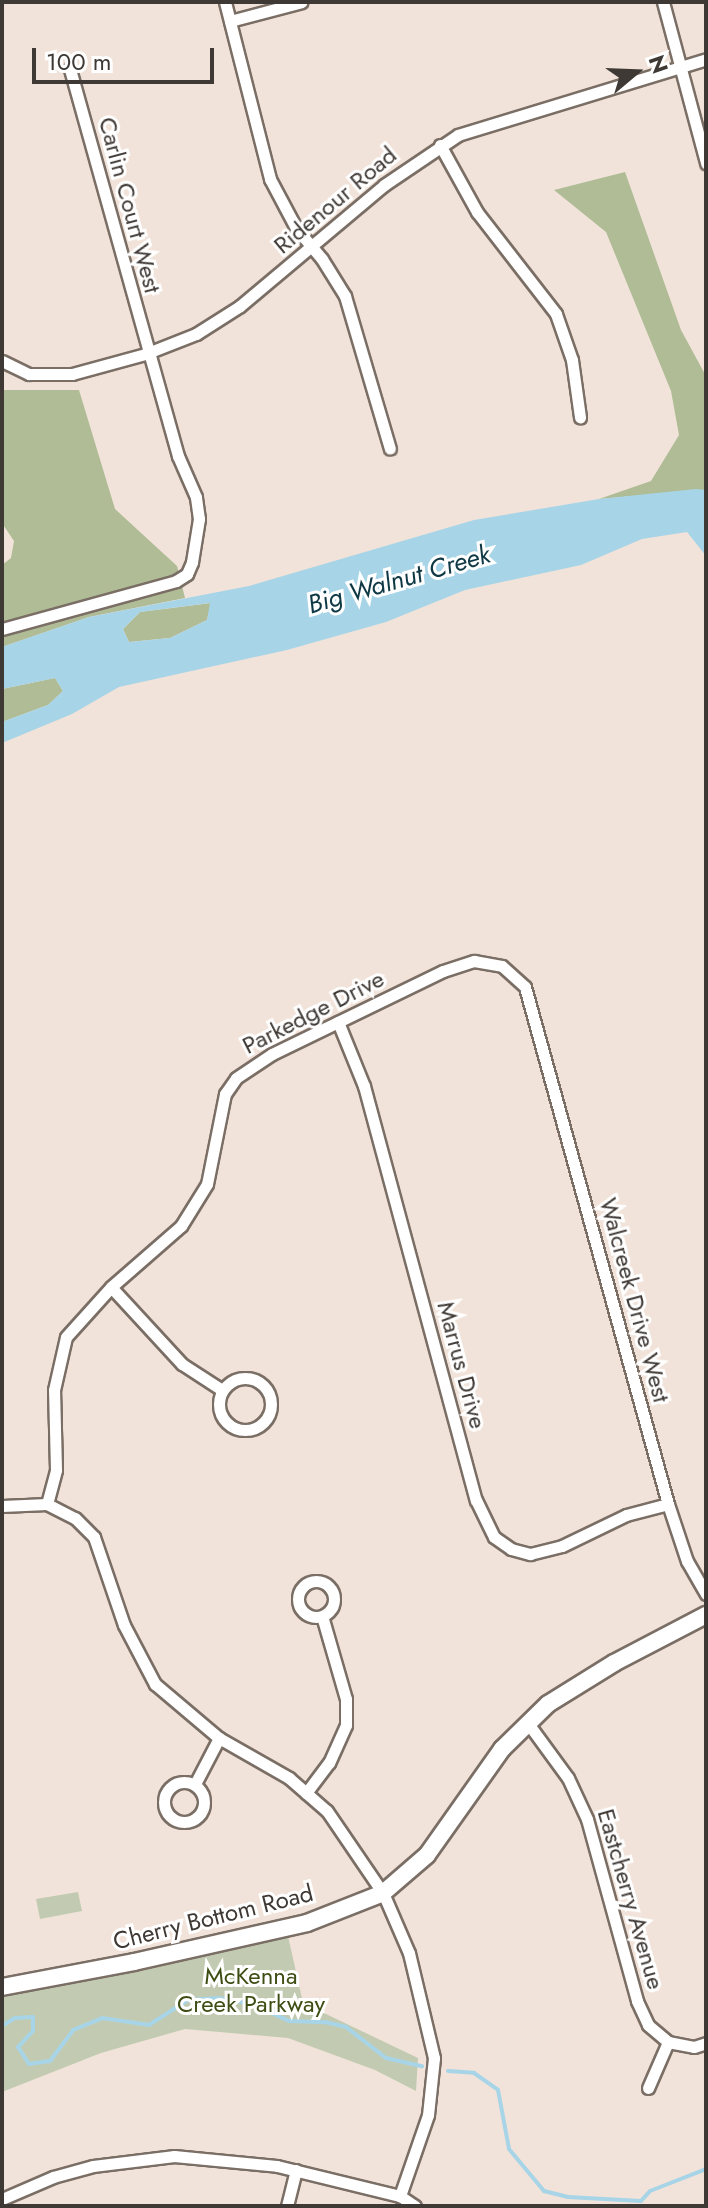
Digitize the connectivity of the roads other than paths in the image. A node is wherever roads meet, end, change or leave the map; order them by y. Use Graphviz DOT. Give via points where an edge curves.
graph roads {
  1 [pos="225,2"];
  2 [pos="302,2"];
  3 [pos="663,2"];
  4 [pos="230,21"];
  5 [pos="706,59"];
  6 [pos="678,67"];
  7 [pos="70,69"];
  8 [pos="440,145"];
  9 [pos="706,163"];
  10 [pos="312,247"];
  11 [pos="149,352"];
  12 [pos="2,361"];
  13 [pos="580,417"];
  14 [pos="390,449"];
  15 [pos="2,629"];
  16 [pos="534,1012"];
  17 [pos="338,1022"];
  18 [pos="111,1287"];
  19 [pos="222,1390"];
  20 [pos="47,1504"];
  21 [pos="668,1504"];
  22 [pos="2,1506"];
  23 [pos="706,1594"];
  24 [pos="706,1615"];
  25 [pos="322,1616"];
  26 [pos="527,1722"];
  27 [pos="219,1738"];
  28 [pos="195,1784"];
  29 [pos="306,1793"];
  30 [pos="383,1893"];
  31 [pos="2,1987"];
  32 [pos="668,2042"];
  33 [pos="706,2043"];
  34 [pos="648,2088"];
  35 [pos="296,2170"];
  36 [pos="400,2196"];
  37 [pos="6,2200"];
  38 [pos="287,2206"];
  39 [pos="415,2206"];
  1 -- 4 [label="street"];
  2 -- 4 [label="street"];
  3 -- 6 [label="street"];
  4 -- 10 [label="street" via="270,179"];
  5 -- 6 [label="street, Ridenour Road"];
  6 -- 8 [label="street, Ridenour Road" via="515,115"];
  6 -- 9 [label="street"];
  7 -- 11 [label="street, Carlin Court West"];
  8 -- 10 [label="street, Ridenour Road"];
  8 -- 13 [label="street" via="477,212 556,314 572,360"];
  10 -- 11 [label="street, Ridenour Road" via="240,306 196,334"];
  10 -- 14 [label="street" via="345,296"];
  11 -- 12 [label="street, Ridenour Road" via="72,374 29,374"];
  11 -- 15 [label="street, Carlin Court West" via="178,456 196,497 199,519 187,574"];
  16 -- 17 [label="street, Parkedge Drive" via="525,987 502,966 474,961"];
  16 -- 21 [label="street, Walcreek Drive West"];
  17 -- 18 [label="street, Parkedge Drive" via="236,1078 225,1094 207,1184 181,1226"];
  17 -- 21 [label="street, Marrus Drive" via="364,1086 476,1500 494,1537 530,1554"];
  18 -- 19 [label="street" via="182,1364"];
  18 -- 20 [label="street, Parkedge Drive" via="66,1337 54,1390 56,1470"];
  19 -- 19 [label="street" via="235,1379 259,1381 270,1395 267,1418 247,1430 230,1426 219,1411"];
  20 -- 22 [label="street"];
  20 -- 27 [label="street" via="75,1518 94,1537 124,1625 155,1684"];
  21 -- 23 [label="street, Walcreek Drive West" via="687,1561"];
  24 -- 26 [label="main road, Cherry Bottom Road" via="614,1663"];
  25 -- 29 [label="street" via="346,1699 346,1725 329,1763"];
  26 -- 30 [label="main road, Cherry Bottom Road" via="427,1855"];
  26 -- 32 [label="street, Eastcherry Avenue" via="568,1778 587,1819 637,2001 648,2025"];
  27 -- 28 [label="street"];
  27 -- 29 [label="street"];
  29 -- 30 [label="street" via="327,1811"];
  30 -- 31 [label="main road, Cherry Bottom Road" via="307,1923"];
  30 -- 36 [label="street" via="409,1953 434,2058 428,2115"];
  32 -- 33 [label="street" via="694,2047"];
  32 -- 34 [label="street"];
  35 -- 36 [label="street"];
  35 -- 37 [label="street" via="215,2158 143,2158 53,2177"];
  35 -- 38 [label="street"];
  36 -- 39 [label="street"];
}
